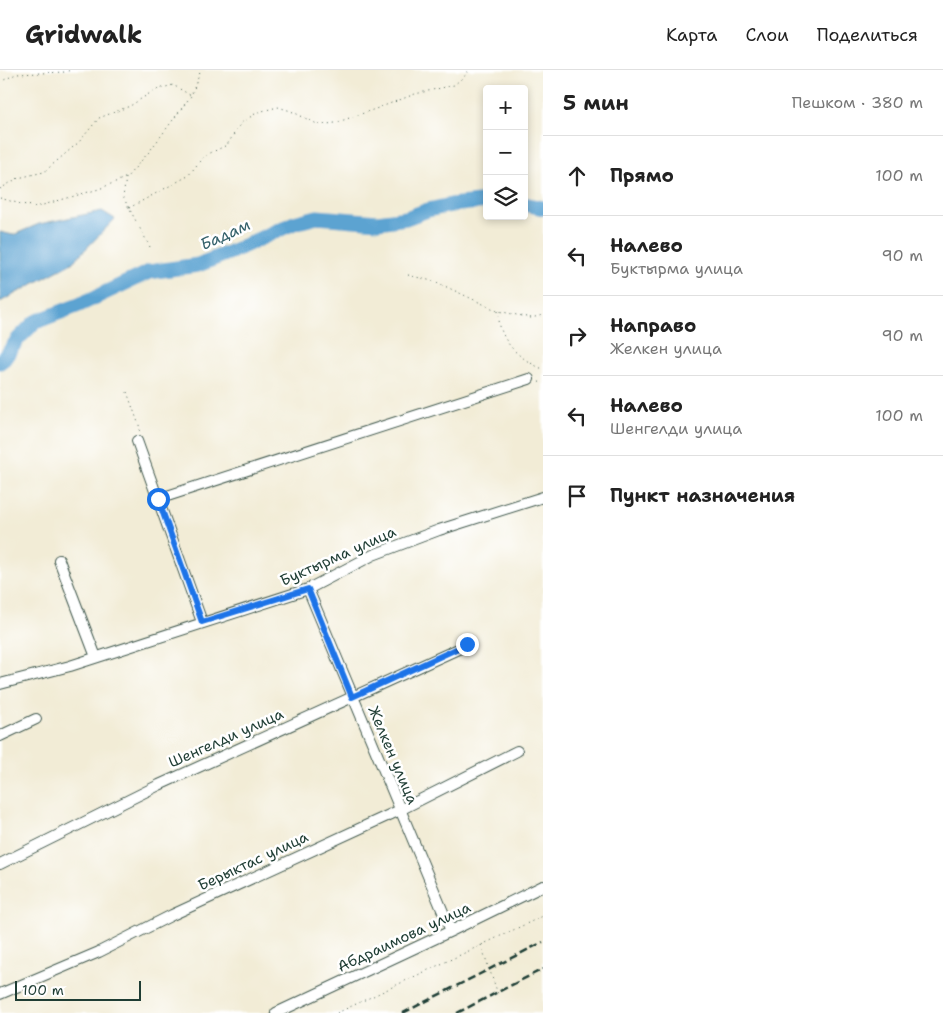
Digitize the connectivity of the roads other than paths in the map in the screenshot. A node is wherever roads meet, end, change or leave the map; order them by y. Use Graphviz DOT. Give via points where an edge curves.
graph roads {
  1 [pos="529,379"];
  2 [pos="137,441"];
  3 [pos="543,497"];
  4 [pos="158,499"];
  5 [pos="60,560"];
  6 [pos="308,589"];
  7 [pos="202,622"];
  8 [pos="467,644"];
  9 [pos="96,657"];
  10 [pos="0,684"];
  11 [pos="352,697"];
  12 [pos="36,719"];
  13 [pos="0,736"];
  14 [pos="517,751"];
  15 [pos="400,810"];
  16 [pos="0,864"];
  17 [pos="543,886"];
  18 [pos="451,931"];
  19 [pos="0,994"];
  20 [pos="276,1013"];
  1 -- 4 [label="street"];
  2 -- 4 [label="street"];
  3 -- 6 [label="street, Буктырма улица" via="373,555"];
  4 -- 7 [label="street"];
  5 -- 9 [label="street"];
  6 -- 7 [label="street, Буктырма улица"];
  6 -- 11 [label="street, Желкен улица"];
  7 -- 9 [label="street, Буктырма улица"];
  8 -- 11 [label="street, Шенгелди улица"];
  9 -- 10 [label="street, Буктырма улица"];
  11 -- 15 [label="street, Желкен улица"];
  11 -- 16 [label="street, Шенгелди улица" via="159,785"];
  12 -- 13 [label="street"];
  14 -- 15 [label="street, Берыктас улица"];
  15 -- 18 [label="street, Желкен улица"];
  15 -- 19 [label="street, Берыктас улица" via="99,952"];
  17 -- 18 [label="street, Абдраимова улица"];
  18 -- 20 [label="street, Абдраимова улица"];
}
